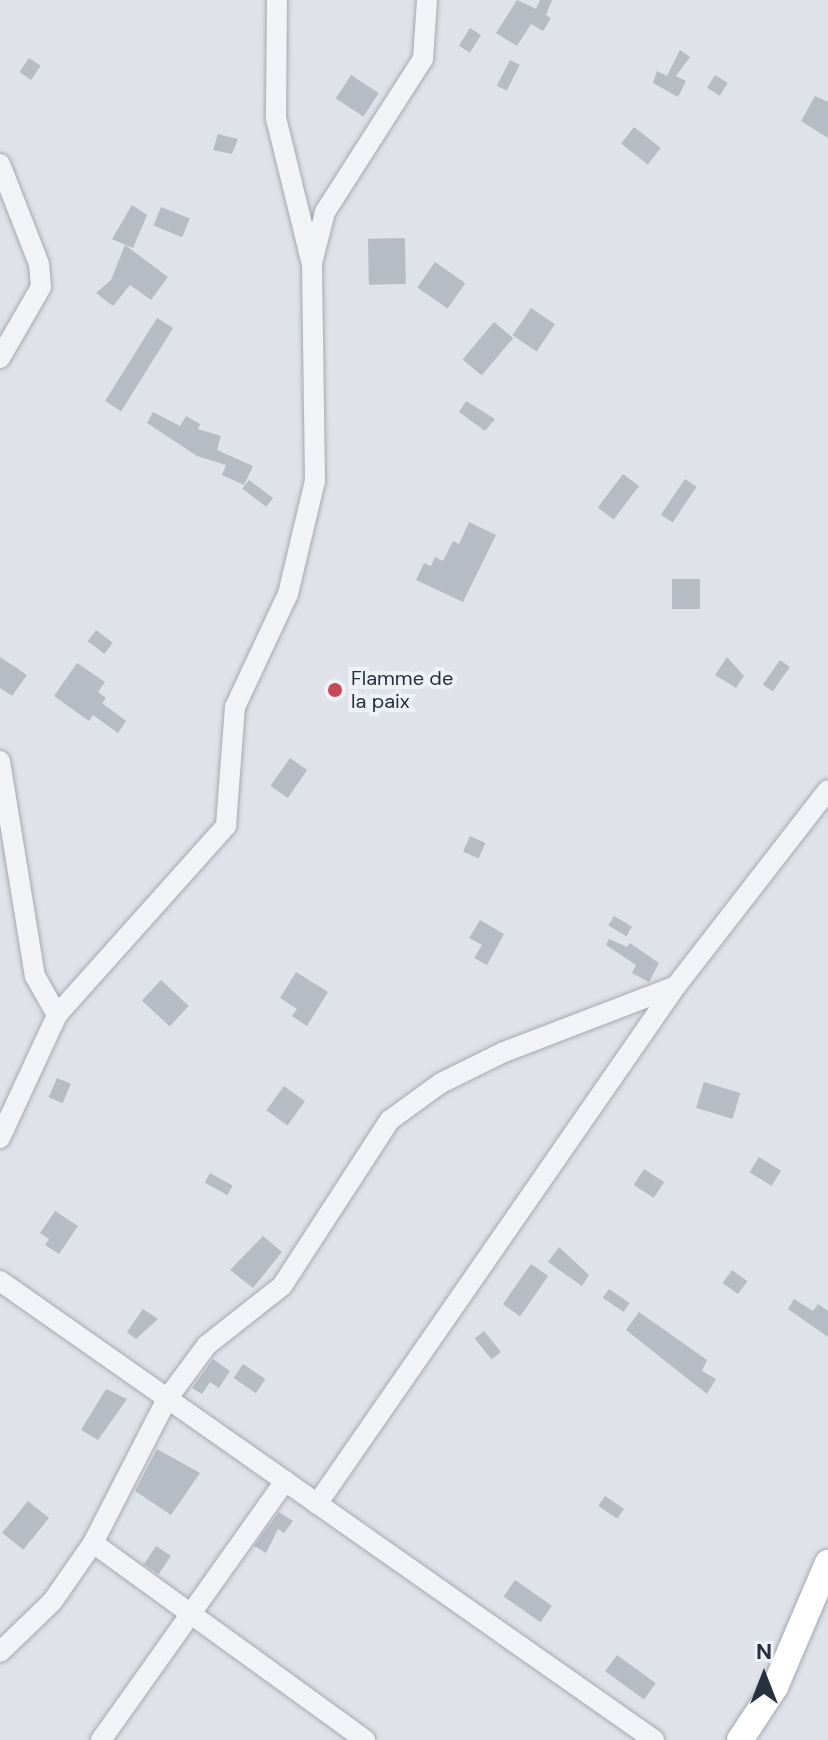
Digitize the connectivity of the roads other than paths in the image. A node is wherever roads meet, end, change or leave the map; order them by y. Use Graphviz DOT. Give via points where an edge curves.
graph roads {
  1 [pos="277,0"];
  2 [pos="427,0"];
  3 [pos="0,164"];
  4 [pos="312,263"];
  5 [pos="0,358"];
  6 [pos="0,761"];
  7 [pos="828,790"];
  8 [pos="676,986"];
  9 [pos="57,1015"];
  10 [pos="0,1138"];
  11 [pos="0,1281"];
  12 [pos="167,1399"];
  13 [pos="285,1481"];
  14 [pos="317,1504"];
  15 [pos="93,1543"];
  16 [pos="828,1563"];
  17 [pos="190,1614"];
  18 [pos="0,1652"];
  19 [pos="101,1740"];
  20 [pos="365,1740"];
  21 [pos="654,1740"];
  22 [pos="740,1740"];
  1 -- 4 [label="street" via="276,118"];
  2 -- 4 [label="street" via="423,59 325,212"];
  3 -- 5 [label="street" via="39,264 41,287"];
  4 -- 9 [label="street" via="315,481 288,594 235,707 226,826"];
  6 -- 9 [label="street" via="35,976"];
  7 -- 8 [label="street"];
  8 -- 12 [label="street" via="504,1052 441,1083 390,1120 282,1286 207,1345"];
  8 -- 14 [label="street"];
  9 -- 10 [label="street"];
  11 -- 12 [label="street"];
  12 -- 13 [label="street"];
  12 -- 15 [label="street"];
  13 -- 14 [label="street"];
  13 -- 17 [label="street"];
  14 -- 21 [label="street"];
  15 -- 17 [label="street"];
  15 -- 18 [label="street" via="52,1602"];
  16 -- 22 [label="main road" via="775,1687"];
  17 -- 19 [label="street"];
  17 -- 20 [label="street"];
}
